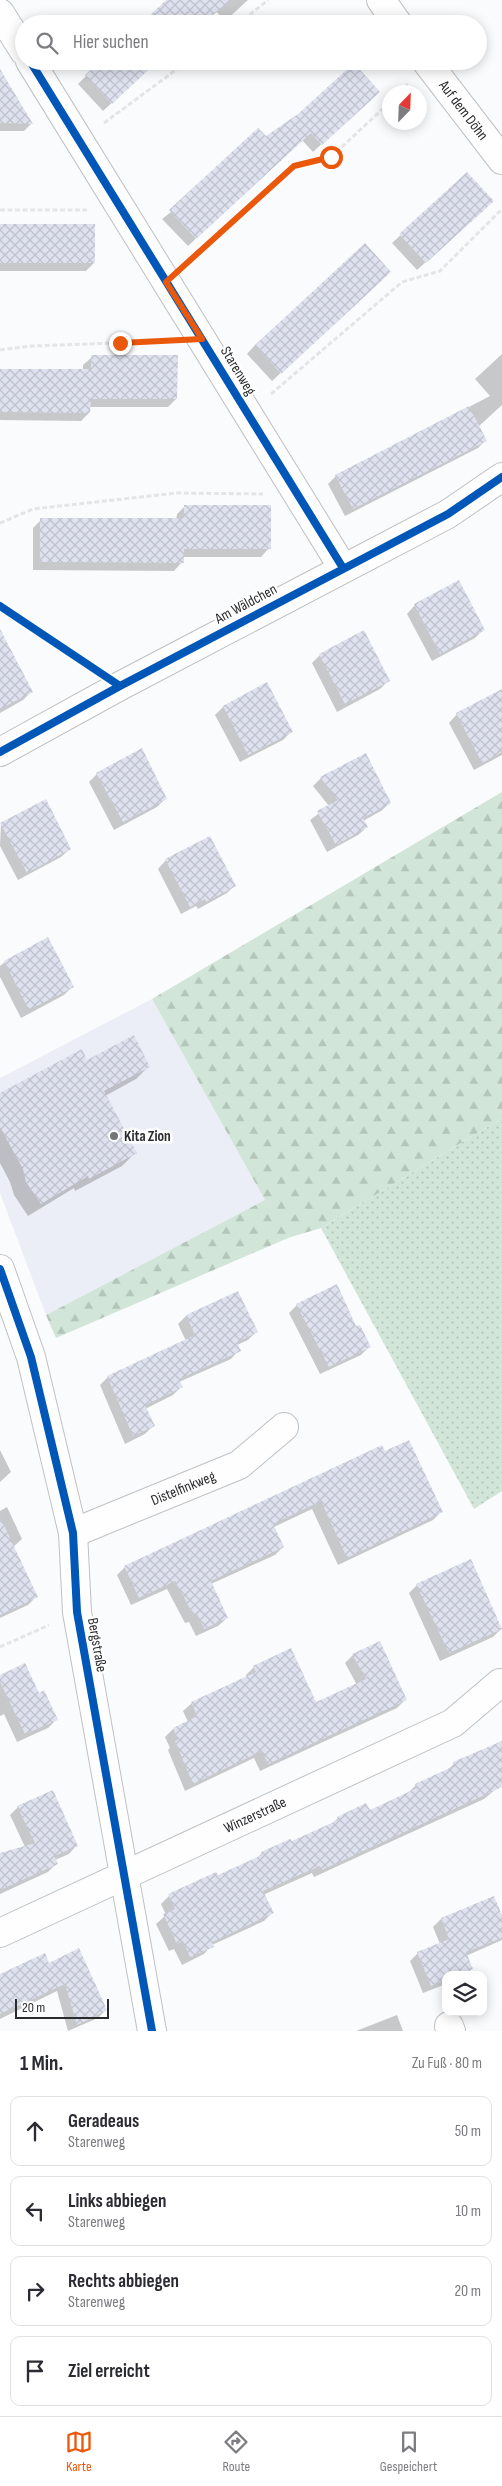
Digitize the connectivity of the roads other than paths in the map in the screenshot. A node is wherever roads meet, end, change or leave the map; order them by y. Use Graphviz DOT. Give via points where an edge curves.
graph roads {
  1 [pos="381,0"];
  2 [pos="0,13"];
  3 [pos="392,15"];
  4 [pos="15,37"];
  5 [pos="36,70"];
  6 [pos="433,70"];
  7 [pos="502,160"];
  8 [pos="502,477"];
  9 [pos="343,568"];
  10 [pos="0,752"];
  11 [pos="0,1269"];
  12 [pos="284,1426"];
  13 [pos="73,1533"];
  14 [pos="500,1682"];
  15 [pos="125,1876"];
  16 [pos="0,1933"];
  17 [pos="152,2031"];
  1 -- 3 [label="street"];
  2 -- 4 [label="street"];
  5 -- 9 [label="street, Starenweg"];
  6 -- 7 [label="street, Auf dem Döhn"];
  8 -- 9 [label="street, Am Wäldchen" via="448,514"];
  9 -- 10 [label="street, Am Wäldchen"];
  11 -- 13 [label="street, Bergstraße" via="31,1357"];
  12 -- 13 [label="street, Distelfinkweg" via="239,1465"];
  13 -- 15 [label="street, Bergstraße" via="77,1612"];
  14 -- 15 [label="street, Winzerstraße" via="453,1724"];
  15 -- 16 [label="street, Winzerstraße"];
  15 -- 17 [label="street, Bergstraße"];
}
